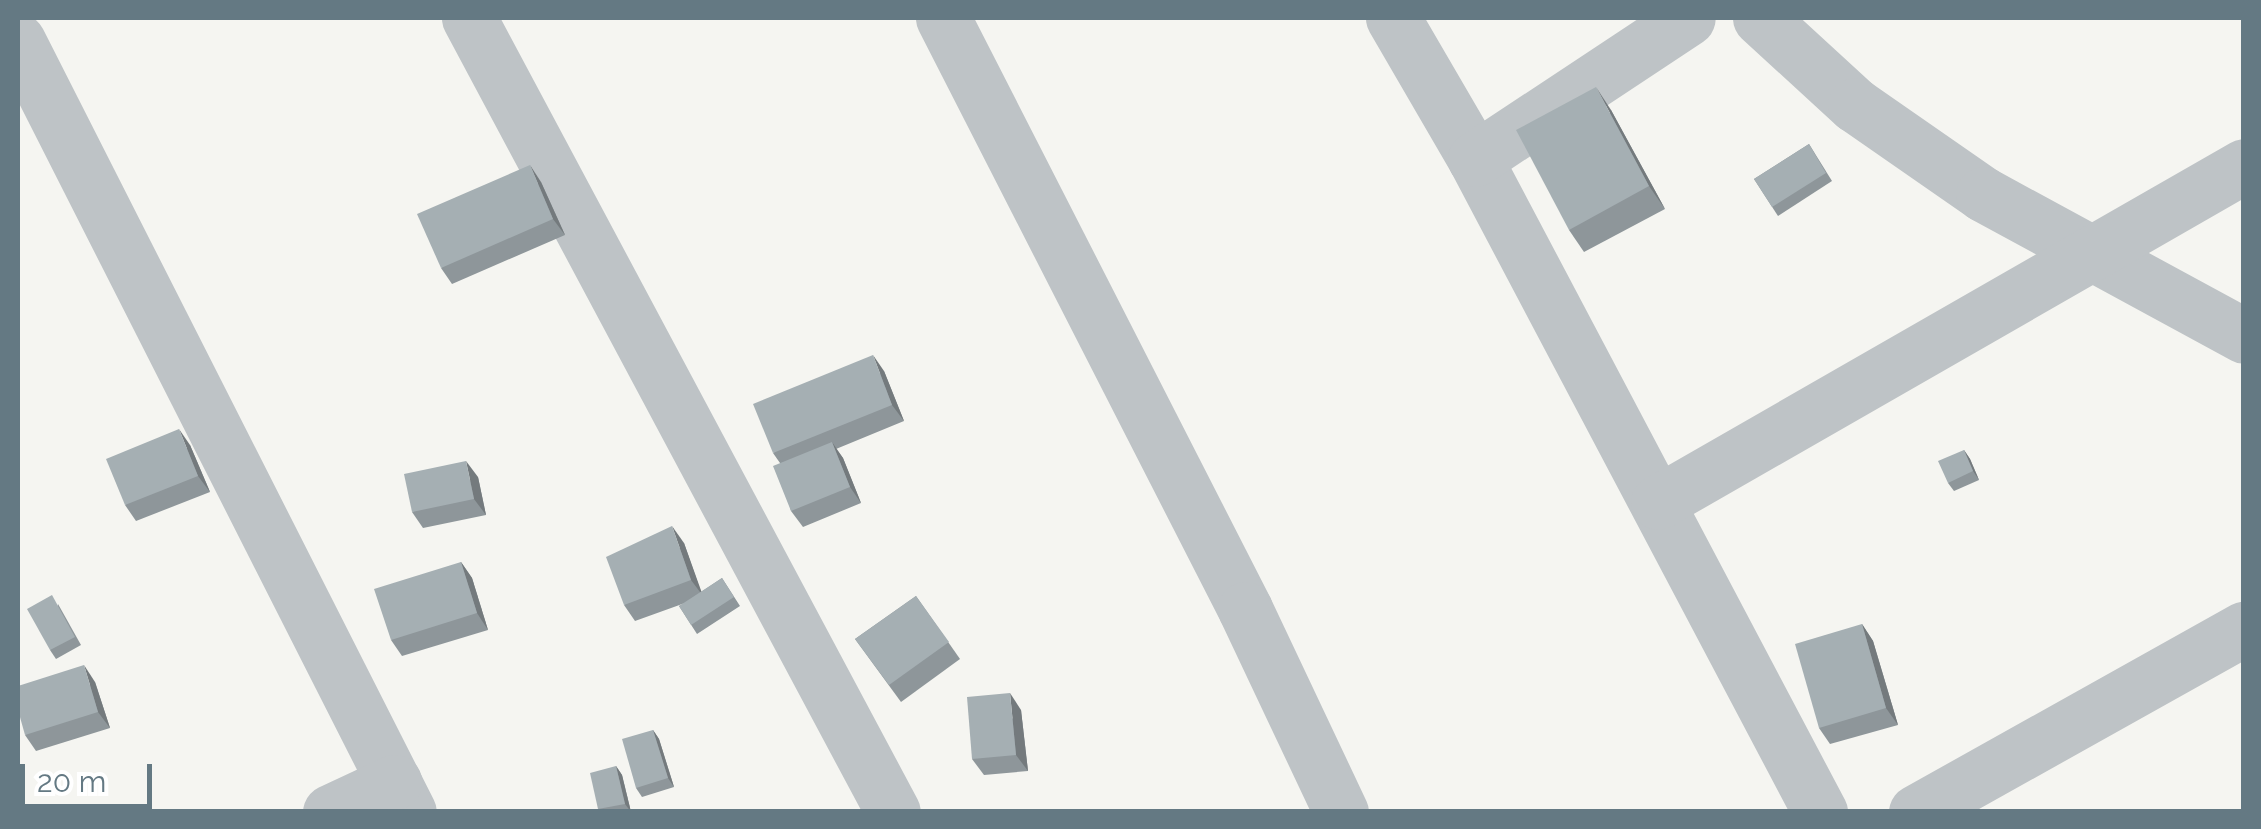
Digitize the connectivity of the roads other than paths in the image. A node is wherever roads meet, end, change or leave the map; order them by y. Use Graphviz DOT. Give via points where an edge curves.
graph roads {
  1 [pos="469,18"];
  2 [pos="943,18"];
  3 [pos="1393,18"];
  4 [pos="1688,18"];
  5 [pos="1760,18"];
  6 [pos="18,41"];
  7 [pos="1475,159"];
  8 [pos="2244,166"];
  9 [pos="2095,253"];
  10 [pos="2244,336"];
  11 [pos="1658,502"];
  12 [pos="2244,629"];
  13 [pos="401,797"];
  14 [pos="330,812"];
  15 [pos="894,812"];
  16 [pos="1342,812"];
  17 [pos="1820,812"];
  18 [pos="1916,812"];
  1 -- 15 [label="street"];
  2 -- 16 [label="street" via="1246,609"];
  3 -- 7 [label="street"];
  4 -- 7 [label="street"];
  5 -- 9 [label="street" via="1855,105 1920,152"];
  6 -- 13 [label="street"];
  7 -- 11 [label="street"];
  8 -- 9 [label="street"];
  9 -- 10 [label="street"];
  9 -- 11 [label="street"];
  11 -- 17 [label="street"];
  12 -- 18 [label="street"];
  13 -- 14 [label="street"];
}
